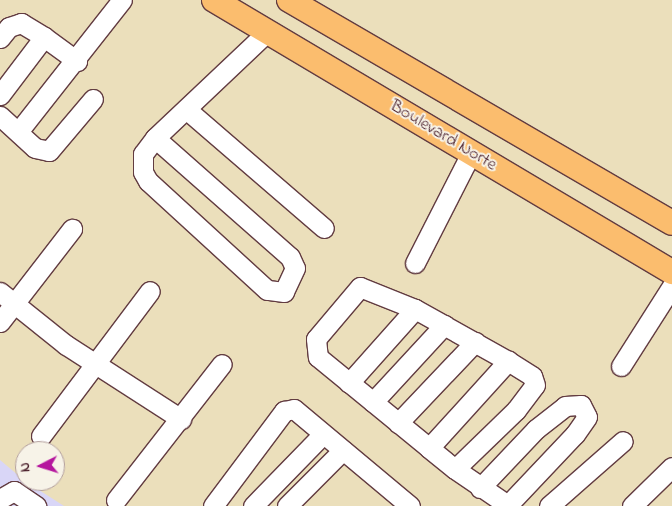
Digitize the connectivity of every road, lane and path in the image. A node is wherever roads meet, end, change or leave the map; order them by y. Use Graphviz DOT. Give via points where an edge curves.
graph roads {
  1 [pos="122,0"];
  2 [pos="214,0"];
  3 [pos="289,0"];
  4 [pos="267,32"];
  5 [pos="44,37"];
  6 [pos="0,38"];
  7 [pos="77,61"];
  8 [pos="0,95"];
  9 [pos="93,99"];
  10 [pos="186,109"];
  11 [pos="0,116"];
  12 [pos="18,132"];
  13 [pos="156,138"];
  14 [pos="471,153"];
  15 [pos="672,223"];
  16 [pos="324,228"];
  17 [pos="72,229"];
  18 [pos="415,263"];
  19 [pos="672,272"];
  20 [pos="672,286"];
  21 [pos="150,291"];
  22 [pos="7,298"];
  23 [pos="415,309"];
  24 [pos="0,322"];
  25 [pos="444,325"];
  26 [pos="475,342"];
  27 [pos="508,361"];
  28 [pos="94,364"];
  29 [pos="222,364"];
  30 [pos="621,366"];
  31 [pos="349,383"];
  32 [pos="373,402"];
  33 [pos="516,410"];
  34 [pos="181,419"];
  35 [pos="398,423"];
  36 [pos="536,430"];
  37 [pos="323,434"];
  38 [pos="41,436"];
  39 [pos="623,441"];
  40 [pos="429,448"];
  41 [pos="343,450"];
  42 [pos="672,467"];
  43 [pos="455,468"];
  44 [pos="480,488"];
  45 [pos="0,499"];
  46 [pos="116,500"];
  47 [pos="36,506"];
  48 [pos="213,506"];
  49 [pos="253,506"];
  50 [pos="287,506"];
  51 [pos="410,506"];
  52 [pos="508,506"];
  53 [pos="549,506"];
  54 [pos="632,506"];
  1 -- 7 [label="street"];
  2 -- 4 [label="main road, Boulevard Norte"];
  3 -- 15 [label="main road"];
  4 -- 10 [label="street"];
  4 -- 14 [label="main road, Boulevard Norte"];
  5 -- 6 [label="street" via="21,23 9,27"];
  5 -- 7 [label="street"];
  5 -- 8 [label="street"];
  7 -- 12 [label="street"];
  9 -- 12 [label="street" via="49,151 35,148"];
  10 -- 13 [label="street"];
  10 -- 16 [label="street"];
  11 -- 12 [label="street"];
  13 -- 13 [label="street" via="143,154 143,172 148,181 267,290 284,292 295,268 290,257"];
  14 -- 18 [label="street"];
  14 -- 19 [label="main road, Boulevard Norte"];
  17 -- 22 [label="street"];
  20 -- 30 [label="street"];
  21 -- 28 [label="street"];
  22 -- 24 [label="street"];
  22 -- 28 [label="street"];
  23 -- 25 [label="street"];
  23 -- 31 [label="street"];
  23 -- 31 [label="street" via="360,287 316,339 318,357"];
  25 -- 26 [label="street"];
  25 -- 32 [label="street"];
  26 -- 27 [label="street"];
  26 -- 35 [label="street"];
  27 -- 33 [label="street" via="532,376 535,385"];
  27 -- 40 [label="street"];
  28 -- 34 [label="street"];
  28 -- 38 [label="street"];
  29 -- 34 [label="street"];
  31 -- 32 [label="street"];
  32 -- 35 [label="street"];
  33 -- 36 [label="street"];
  33 -- 43 [label="street"];
  34 -- 46 [label="street"];
  35 -- 40 [label="street"];
  36 -- 44 [label="street"];
  36 -- 52 [label="street" via="565,406 581,405 587,417"];
  37 -- 41 [label="street"];
  37 -- 48 [label="street" via="294,409 284,411"];
  37 -- 49 [label="street"];
  39 -- 53 [label="street"];
  40 -- 43 [label="street"];
  41 -- 50 [label="street"];
  41 -- 51 [label="street"];
  42 -- 54 [label="street"];
  43 -- 44 [label="street"];
  44 -- 52 [label="street"];
  45 -- 47 [label="street" via="14,491"];
}
